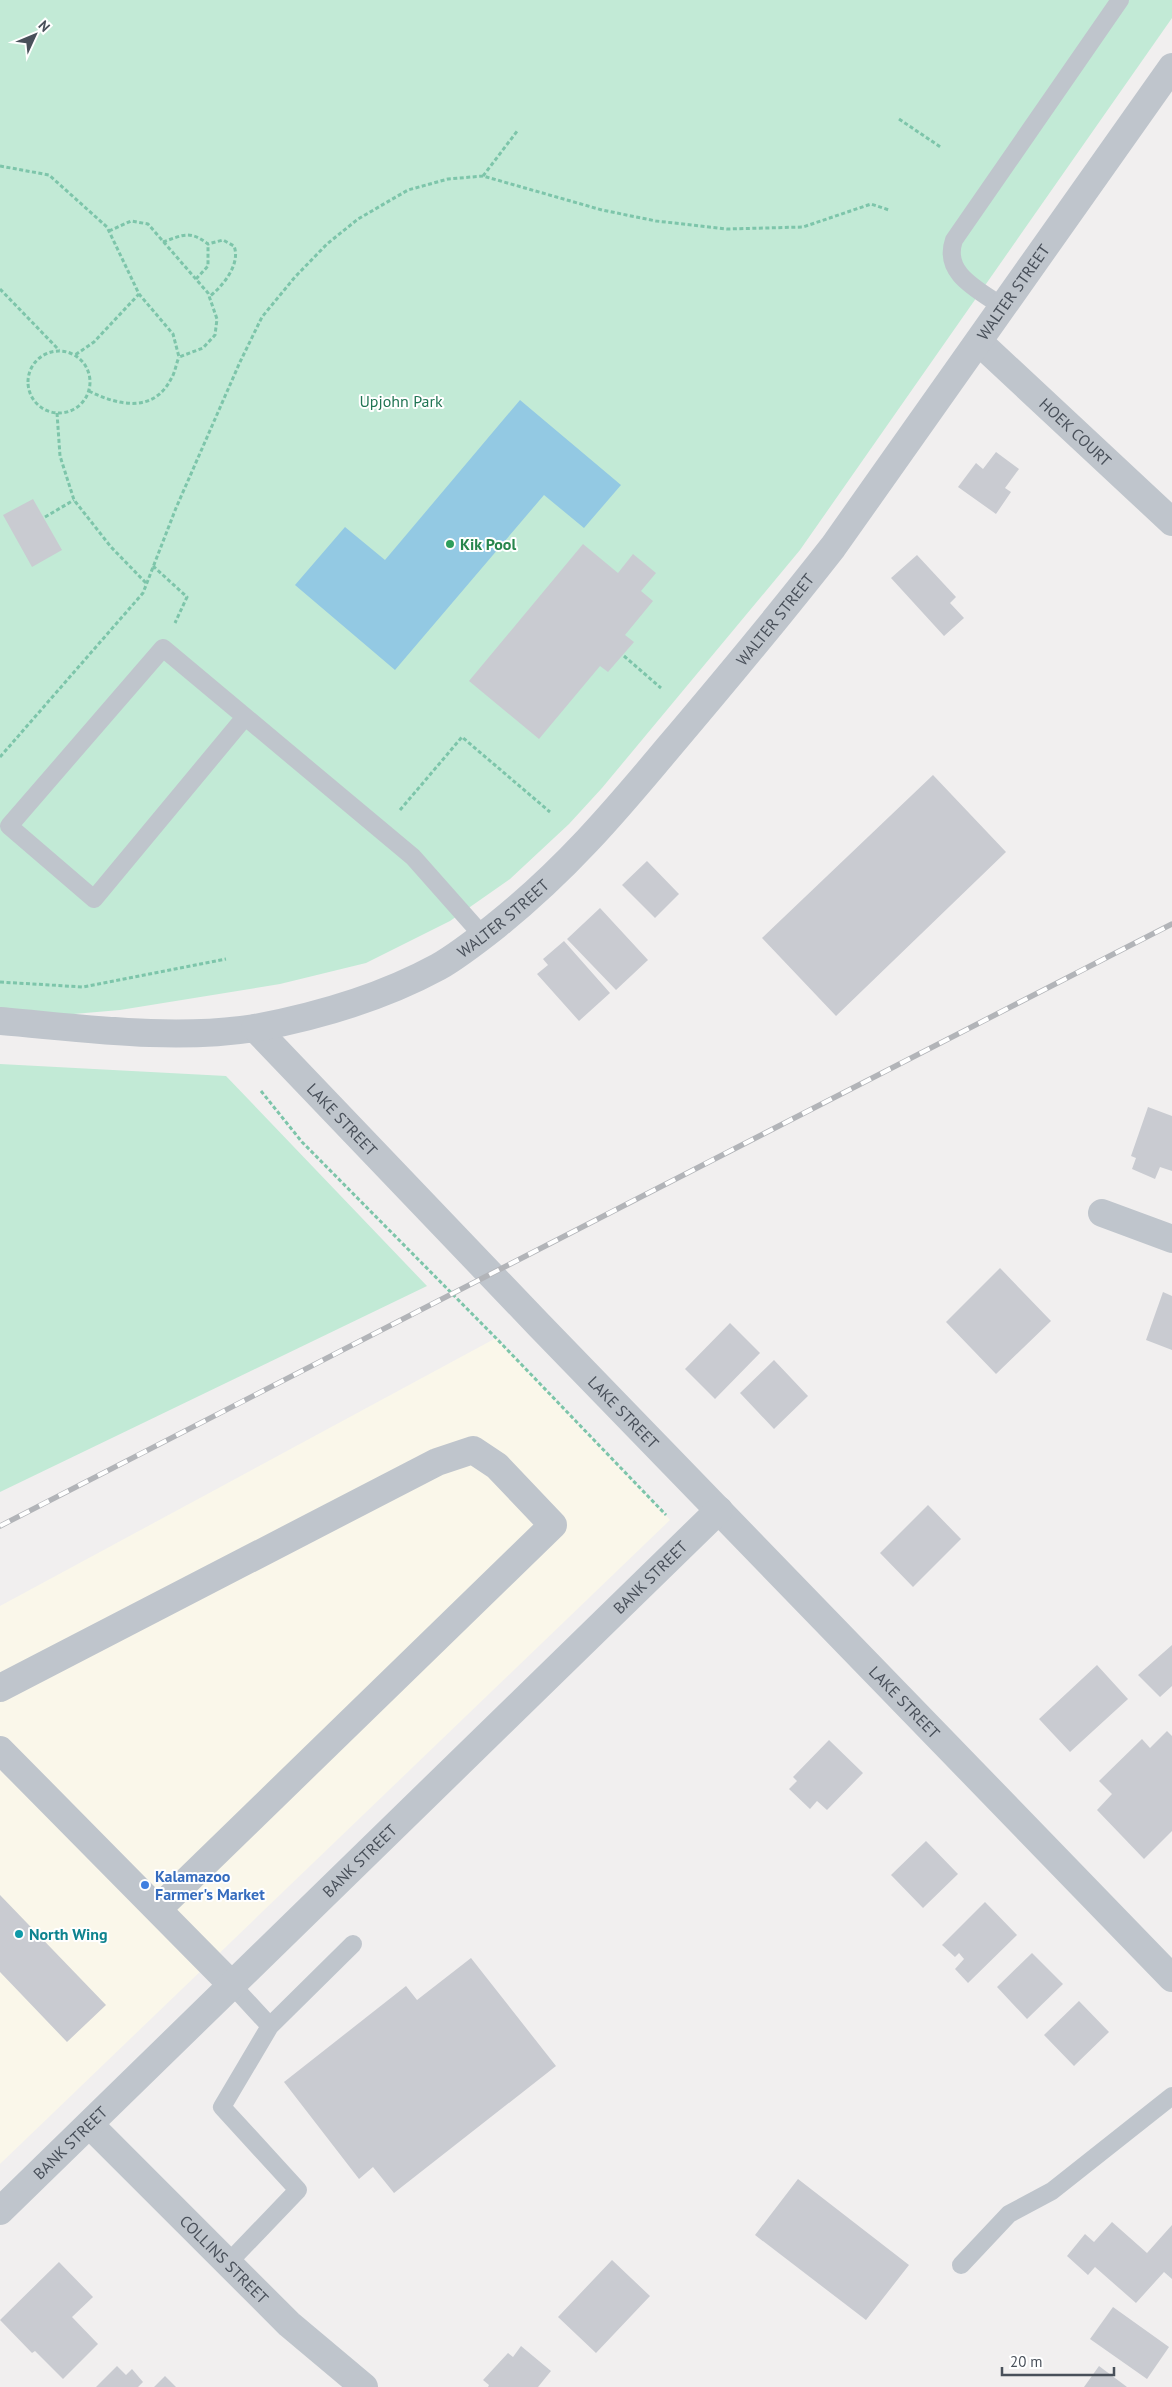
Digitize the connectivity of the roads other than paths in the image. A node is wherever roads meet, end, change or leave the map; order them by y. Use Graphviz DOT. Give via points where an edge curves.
graph roads {
  1 [pos="1120,0"];
  2 [pos="1172,67"];
  3 [pos="1003,307"];
  4 [pos="979,342"];
  5 [pos="1172,522"];
  6 [pos="245,717"];
  7 [pos="483,936"];
  8 [pos="0,1022"];
  9 [pos="255,1028"];
  10 [pos="1102,1212"];
  11 [pos="1172,1239"];
  12 [pos="719,1510"];
  13 [pos="0,1688"];
  14 [pos="0,1750"];
  15 [pos="158,1909"];
  16 [pos="353,1944"];
  17 [pos="1172,1978"];
  18 [pos="232,1985"];
  19 [pos="270,2026"];
  20 [pos="1172,2096"];
  21 [pos="90,2125"];
  22 [pos="0,2212"];
  23 [pos="228,2263"];
  24 [pos="961,2265"];
  25 [pos="364,2387"];
  1 -- 3 [label="lane" via="954,240 952,264 968,282"];
  2 -- 3 [label="street, WALTER STREET"];
  3 -- 4 [label="street, WALTER STREET"];
  4 -- 5 [label="street, HOEK COURT"];
  4 -- 7 [label="street, WALTER STREET" via="833,547 774,622 583,848 534,895"];
  6 -- 6 [label="lane" via="163,648 9,826 94,899"];
  6 -- 7 [label="lane" via="413,857"];
  7 -- 9 [label="street, WALTER STREET" via="440,966 400,985 347,1006"];
  8 -- 9 [label="street" via="172,1032 224,1032"];
  9 -- 12 [label="street, LAKE STREET"];
  10 -- 11 [label="street"];
  12 -- 17 [label="street, LAKE STREET"];
  12 -- 18 [label="street, BANK STREET"];
  13 -- 15 [label="street" via="438,1462 473,1450 497,1466 552,1525"];
  14 -- 15 [label="street"];
  15 -- 18 [label="street"];
  16 -- 19 [label="lane"];
  18 -- 19 [label="lane"];
  18 -- 21 [label="street, BANK STREET"];
  19 -- 23 [label="lane" via="222,2107 298,2190"];
  20 -- 24 [label="lane" via="1052,2191 1009,2214"];
  21 -- 22 [label="street, BANK STREET"];
  21 -- 23 [label="street, COLLINS STREET"];
  23 -- 25 [label="street, COLLINS STREET" via="289,2324"];
}
